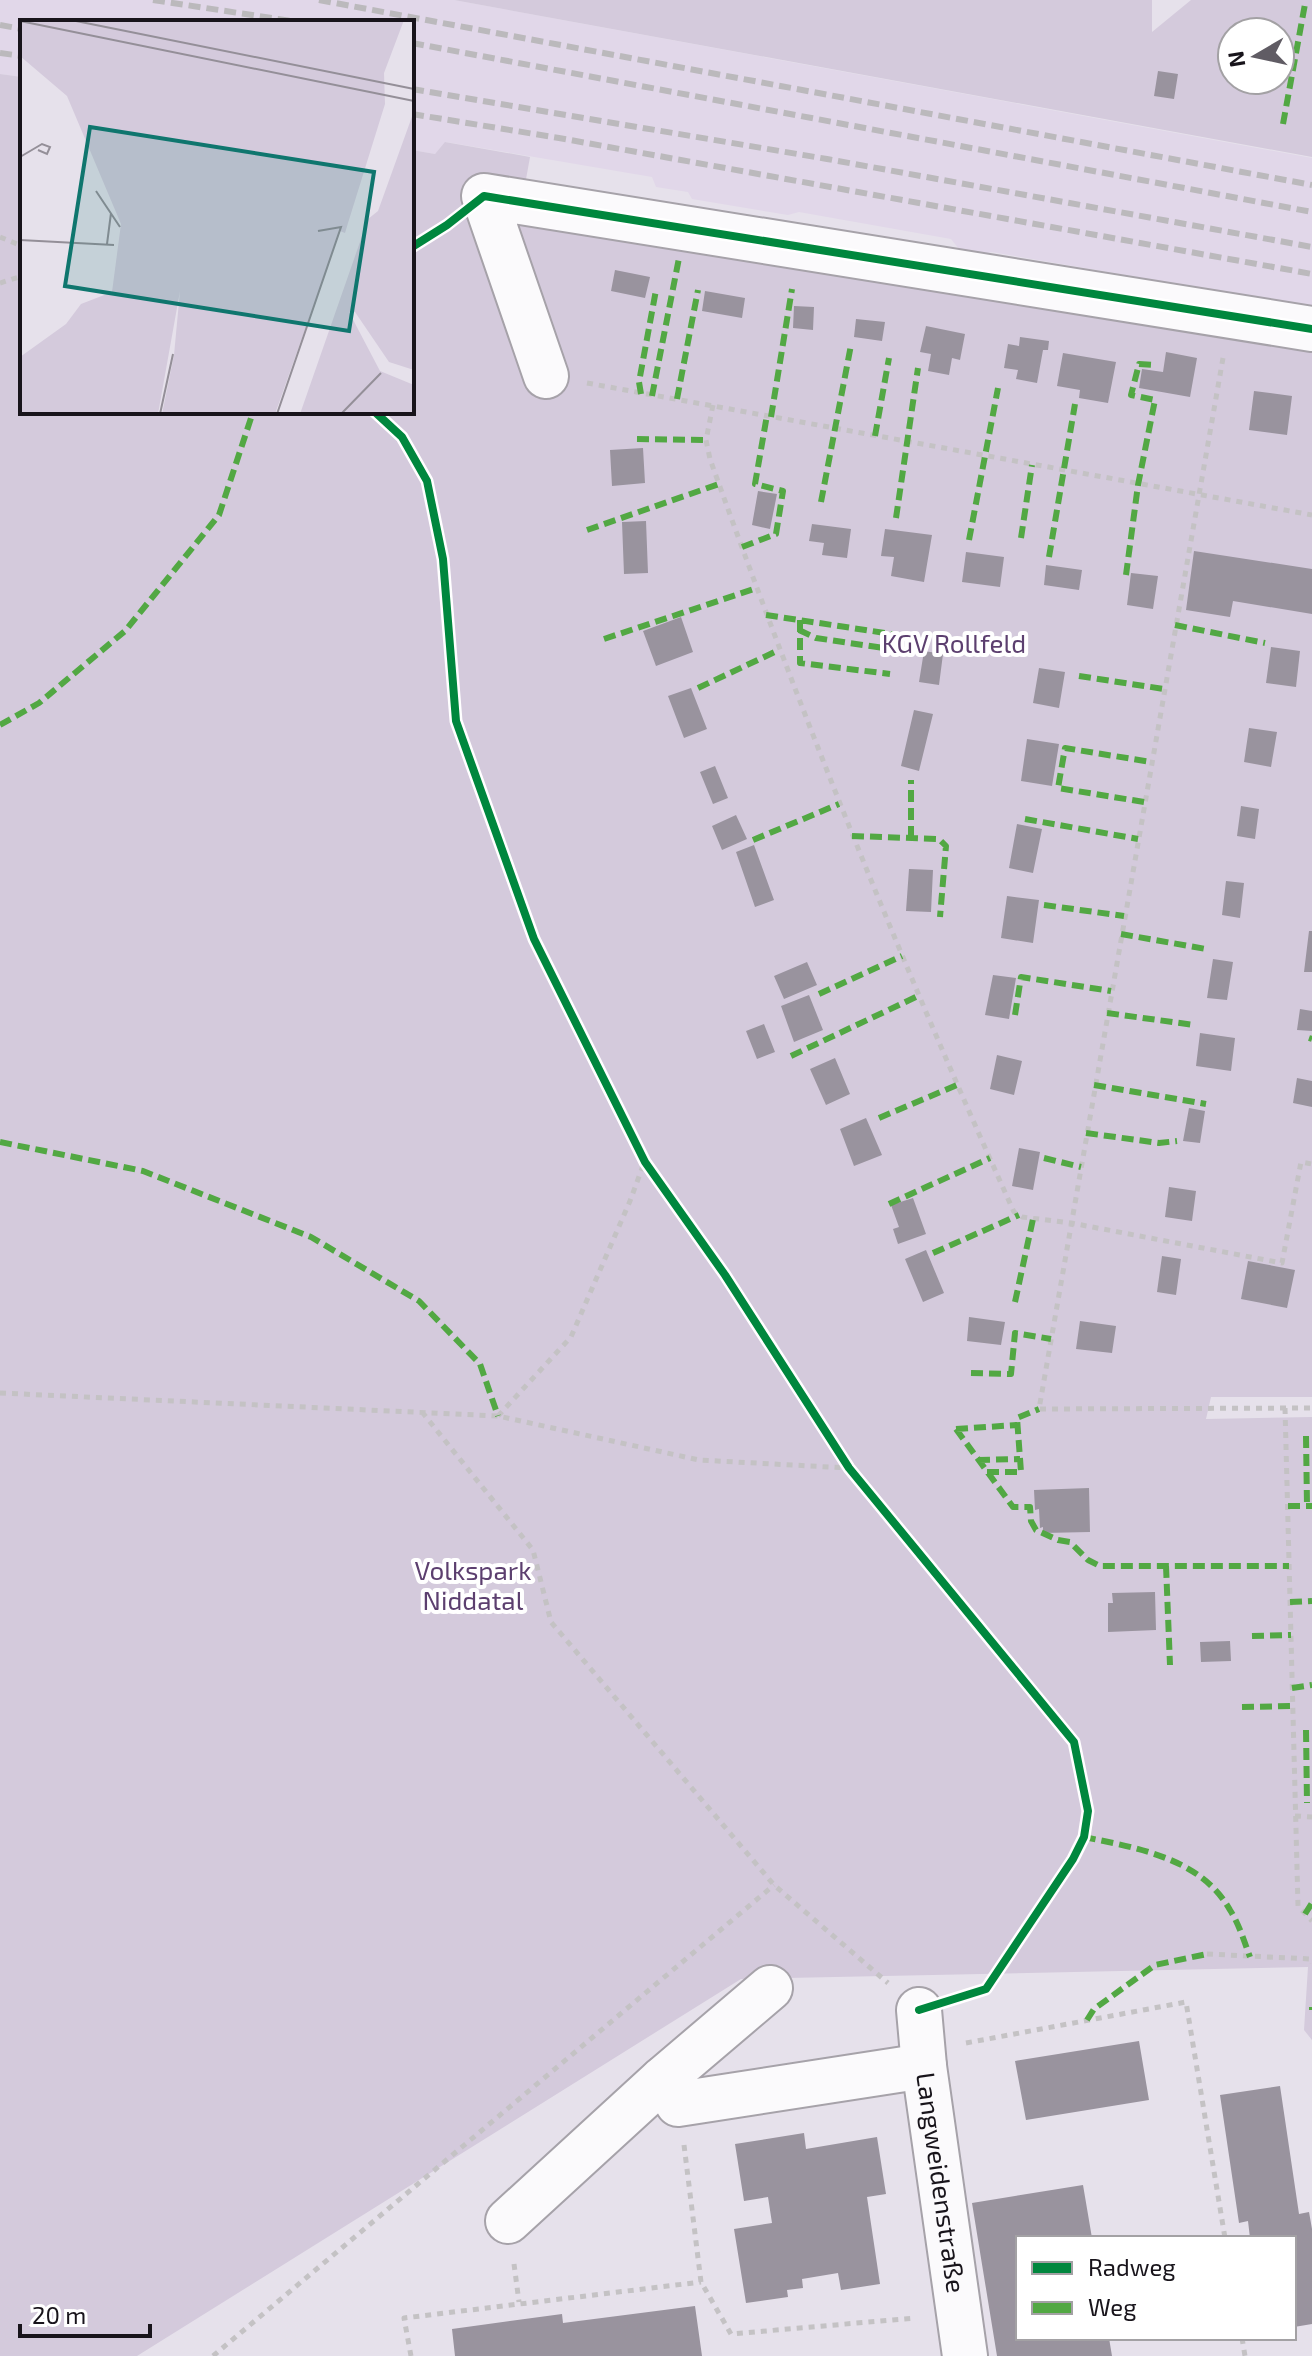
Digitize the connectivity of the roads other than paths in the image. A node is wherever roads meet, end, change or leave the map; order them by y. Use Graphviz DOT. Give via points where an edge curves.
graph roads {
  1 [pos="1312,329"];
  2 [pos="546,376"];
  3 [pos="770,1988"];
  4 [pos="671,2092"];
  5 [pos="508,2221"];
  6 [pos="962,2335"];
  1 -- 2 [label="street" via="484,196"];
  3 -- 4 [label="street"];
  4 -- 5 [label="street"];
  4 -- 6 [label="street, Langweidenstraße" via="922,2042"];
}
